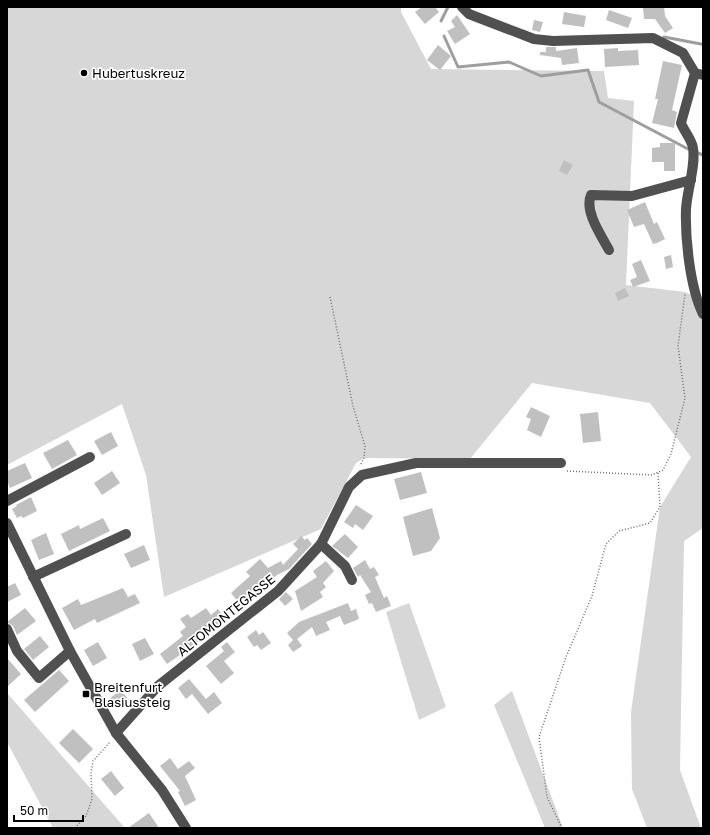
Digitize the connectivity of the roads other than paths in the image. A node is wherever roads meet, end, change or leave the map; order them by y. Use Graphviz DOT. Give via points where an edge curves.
graph roads {
  1 [pos="462,7"];
  2 [pos="699,74"];
  3 [pos="691,180"];
  4 [pos="609,250"];
  5 [pos="703,314"];
  6 [pos="90,457"];
  7 [pos="563,467"];
  8 [pos="7,500"];
  9 [pos="7,523"];
  10 [pos="126,534"];
  11 [pos="321,544"];
  12 [pos="33,577"];
  13 [pos="352,580"];
  14 [pos="7,629"];
  15 [pos="70,651"];
  16 [pos="116,733"];
  17 [pos="186,828"];
  1 -- 2 [label="street" via="469,14 534,39 553,41 653,38 683,53"];
  2 -- 3 [label="street" via="681,123 693,148"];
  3 -- 4 [label="street" via="632,196 591,195 588,202 589,210"];
  3 -- 5 [label="street" via="686,208 687,238 691,269"];
  6 -- 8 [label="street"];
  7 -- 11 [label="street, ALTOMONTEGASSE" via="416,464 362,475 349,487"];
  9 -- 12 [label="street"];
  10 -- 12 [label="street"];
  11 -- 13 [label="street" via="345,566"];
  11 -- 16 [label="street, ALTOMONTEGASSE" via="278,591 158,686"];
  12 -- 15 [label="street"];
  14 -- 15 [label="street" via="17,651 39,678"];
  15 -- 16 [label="street"];
  16 -- 17 [label="street" via="162,790"];
}
